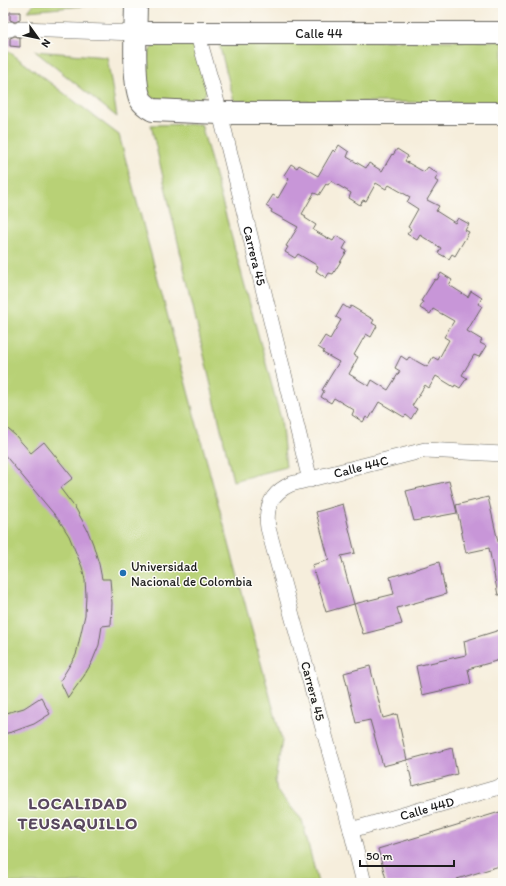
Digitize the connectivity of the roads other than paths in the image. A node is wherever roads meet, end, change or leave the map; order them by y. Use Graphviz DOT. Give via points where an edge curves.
graph roads {
  1 [pos="136,3"];
  2 [pos="11,30"];
  3 [pos="198,32"];
  4 [pos="136,33"];
  5 [pos="503,33"];
  6 [pos="220,113"];
  7 [pos="503,113"];
  8 [pos="503,454"];
  9 [pos="310,480"];
  10 [pos="272,499"];
  11 [pos="503,786"];
  12 [pos="351,830"];
  13 [pos="364,883"];
  1 -- 4 [label="street"];
  2 -- 4 [label="street"];
  3 -- 4 [label="street, Calle 44"];
  3 -- 5 [label="street, Calle 44"];
  3 -- 6 [label="street, Carrera 45"];
  4 -- 6 [label="street" via="136,79 140,100 145,105 153,110"];
  6 -- 7 [label="street"];
  6 -- 9 [label="street, Carrera 45"];
  8 -- 9 [label="street, Calle 44C" via="425,450"];
  9 -- 10 [label="street, Calle 44C" via="284,487"];
  10 -- 12 [label="street, Carrera 45" via="268,507 268,528"];
  11 -- 12 [label="street, Calle 44D"];
  12 -- 13 [label="street, Carrera 45"];
}
